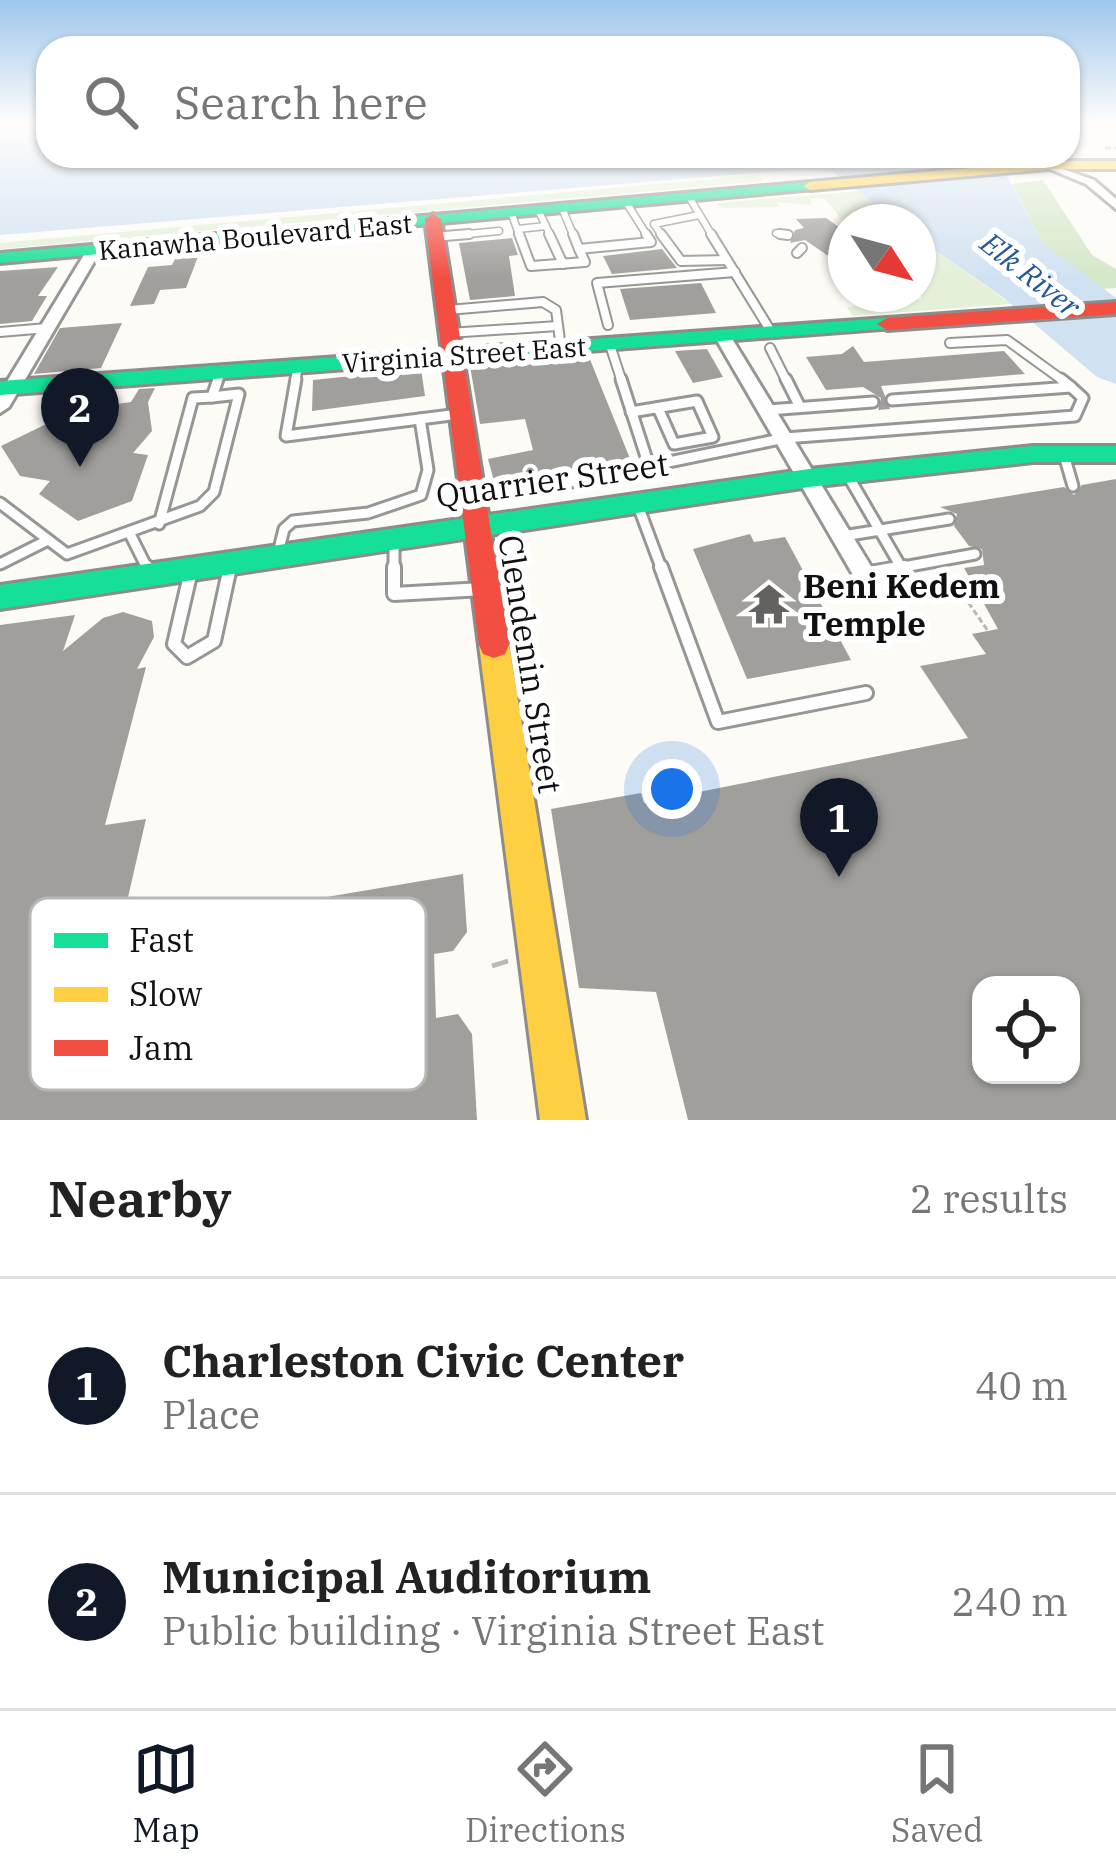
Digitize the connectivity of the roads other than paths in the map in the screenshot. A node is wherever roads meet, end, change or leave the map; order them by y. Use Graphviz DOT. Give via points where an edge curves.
graph roads {
  1 [pos="954,174"];
  2 [pos="1070,174"];
  3 [pos="626,202"];
  4 [pos="1116,205"];
  5 [pos="694,206"];
  6 [pos="529,219"];
  7 [pos="433,228"];
  8 [pos="776,233"];
  9 [pos="788,235"];
  10 [pos="579,249"];
  11 [pos="94,250"];
  12 [pos="0,258"];
  13 [pos="727,260"];
  14 [pos="562,264"];
  15 [pos="735,272"];
  16 [pos="1116,308"];
  17 [pos="45,332"];
  18 [pos="448,333"];
  19 [pos="0,335"];
  20 [pos="609,335"];
  21 [pos="559,337"];
  22 [pos="723,338"];
  23 [pos="771,341"];
  24 [pos="950,343"];
  25 [pos="298,365"];
  26 [pos="217,384"];
  27 [pos="1070,387"];
  28 [pos="4,394"];
  29 [pos="892,400"];
  30 [pos="873,402"];
  31 [pos="800,407"];
  32 [pos="658,408"];
  33 [pos="768,410"];
  34 [pos="632,412"];
  35 [pos="459,414"];
  36 [pos="419,419"];
  37 [pos="785,438"];
  38 [pos="674,444"];
  39 [pos="1116,454"];
  40 [pos="680,460"];
  41 [pos="1066,462"];
  42 [pos="649,466"];
  43 [pos="847,474"];
  44 [pos="809,478"];
  45 [pos="1073,486"];
  46 [pos="0,503"];
  47 [pos="637,503"];
  48 [pos="472,515"];
  49 [pos="949,519"];
  50 [pos="159,524"];
  51 [pos="880,530"];
  52 [pos="131,536"];
  53 [pos="843,536"];
  54 [pos="394,539"];
  55 [pos="48,540"];
  56 [pos="975,554"];
  57 [pos="277,556"];
  58 [pos="230,563"];
  59 [pos="0,565"];
  60 [pos="902,567"];
  61 [pos="192,569"];
  62 [pos="864,574"];
  63 [pos="151,575"];
  64 [pos="483,589"];
  65 [pos="0,597"];
  66 [pos="866,693"];
  67 [pos="563,1120"];
  1 -- 5 [label="main road, Kanawha Boulevard East"];
  2 -- 4 [label="street"];
  3 -- 5 [label="main road, Kanawha Boulevard East"];
  3 -- 6 [label="main road, Kanawha Boulevard East"];
  3 -- 10 [label="lane" via="651,242"];
  5 -- 13 [label="lane"];
  5 -- 13 [label="lane" via="654,224 681,261"];
  6 -- 7 [label="main road, Kanawha Boulevard East"];
  6 -- 10 [label="lane"];
  6 -- 14 [label="lane"];
  6 -- 14 [label="lane" via="530,266"];
  7 -- 11 [label="main road, Kanawha Boulevard East"];
  7 -- 18 [label="main road, Clendenin Street"];
  8 -- 9 [label="lane"];
  10 -- 14 [label="lane" via="585,262"];
  11 -- 12 [label="main road, Kanawha Boulevard East"];
  11 -- 17 [label="street"];
  13 -- 15 [label="lane"];
  15 -- 20 [label="lane" via="597,284"];
  15 -- 23 [label="lane"];
  16 -- 23 [label="main road, Virginia Street East"];
  17 -- 19 [label="lane"];
  17 -- 28 [label="street"];
  18 -- 21 [label="main road, Virginia Street East"];
  18 -- 21 [label="lane" via="543,302 556,310"];
  18 -- 25 [label="main road, Virginia Street East"];
  18 -- 35 [label="main road, Clendenin Street"];
  20 -- 21 [label="main road, Virginia Street East"];
  20 -- 22 [label="main road, Virginia Street East"];
  20 -- 34 [label="lane"];
  22 -- 23 [label="main road, Virginia Street East"];
  22 -- 33 [label="street"];
  23 -- 31 [label="lane"];
  24 -- 27 [label="lane" via="1007,340"];
  25 -- 26 [label="main road, Virginia Street East"];
  25 -- 36 [label="lane" via="286,436"];
  26 -- 28 [label="main road, Virginia Street East"];
  26 -- 50 [label="lane" via="193,398"];
  26 -- 50 [label="lane" via="239,394 214,492"];
  27 -- 29 [label="lane"];
  27 -- 37 [label="lane" via="1083,398 1075,416"];
  30 -- 31 [label="lane"];
  31 -- 33 [label="lane"];
  32 -- 34 [label="lane"];
  32 -- 38 [label="lane"];
  32 -- 38 [label="lane" via="698,401 713,436"];
  33 -- 37 [label="street"];
  34 -- 42 [label="lane"];
  35 -- 36 [label="lane"];
  35 -- 48 [label="main road, Clendenin Street"];
  36 -- 57 [label="lane" via="427,486 420,496 403,507 293,521"];
  37 -- 40 [label="lane"];
  37 -- 44 [label="street"];
  38 -- 40 [label="lane"];
  39 -- 41 [label="main road, Quarrier Street"];
  40 -- 42 [label="lane"];
  41 -- 43 [label="main road, Quarrier Street" via="1033,454"];
  41 -- 45 [label="lane"];
  42 -- 48 [label="lane"];
  43 -- 44 [label="main road, Quarrier Street"];
  43 -- 51 [label="lane"];
  44 -- 47 [label="main road, Quarrier Street"];
  44 -- 53 [label="street"];
  46 -- 55 [label="lane"];
  47 -- 48 [label="main road, Quarrier Street"];
  47 -- 66 [label="lane" via="718,722"];
  48 -- 54 [label="main road, Quarrier Street"];
  48 -- 64 [label="main road, Clendenin Street"];
  49 -- 51 [label="lane"];
  50 -- 52 [label="lane"];
  51 -- 53 [label="lane"];
  51 -- 60 [label="lane"];
  52 -- 55 [label="lane" via="79,554"];
  52 -- 63 [label="lane"];
  53 -- 62 [label="street"];
  54 -- 57 [label="main road, Quarrier Street"];
  54 -- 64 [label="lane" via="394,594"];
  55 -- 59 [label="lane"];
  56 -- 60 [label="lane"];
  57 -- 58 [label="main road, Quarrier Street"];
  58 -- 61 [label="main road, Quarrier Street"];
  58 -- 61 [label="lane" via="214,641 187,657 174,644"];
  60 -- 62 [label="lane"];
  61 -- 63 [label="main road, Quarrier Street"];
  63 -- 65 [label="main road, Quarrier Street"];
  64 -- 67 [label="main road, Clendenin Street"];
}
